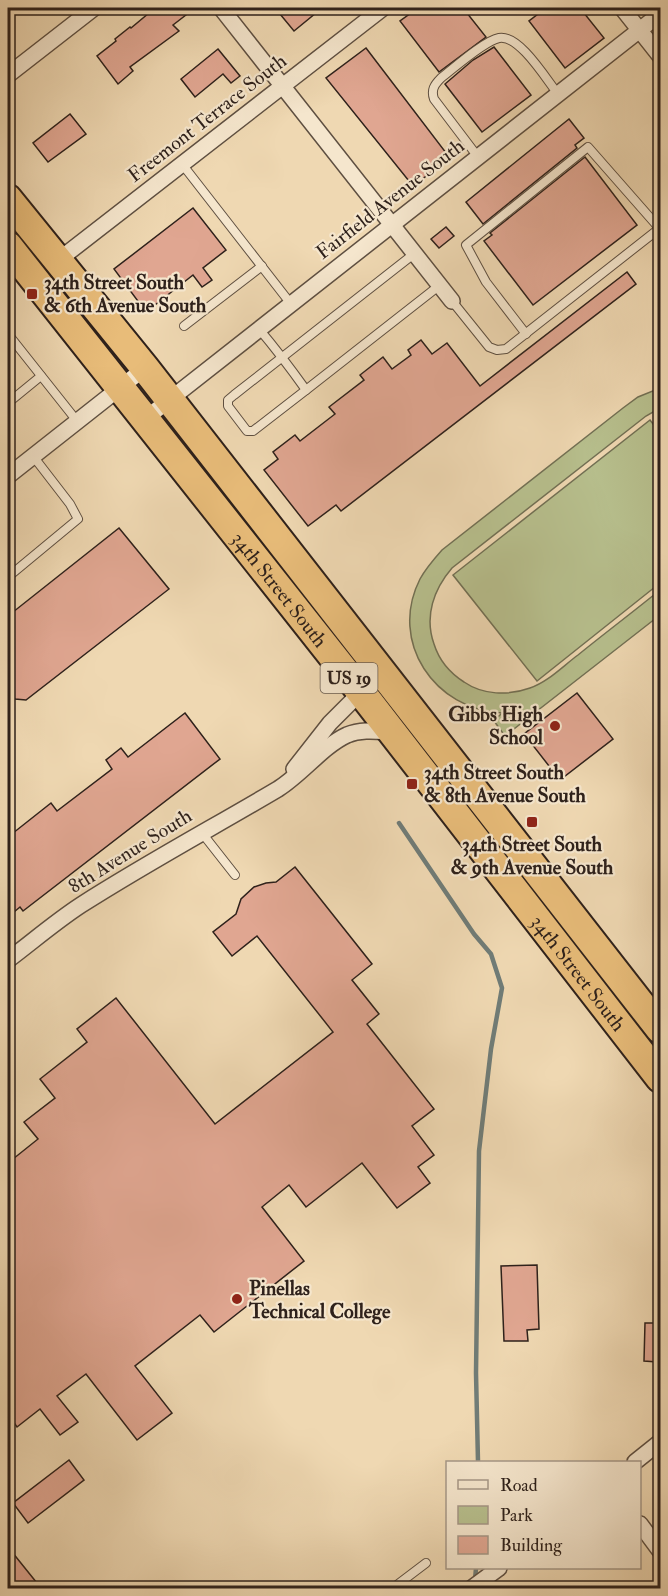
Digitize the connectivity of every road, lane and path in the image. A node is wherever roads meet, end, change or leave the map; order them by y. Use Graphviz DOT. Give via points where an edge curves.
graph roads {
  1 [pos="94,8"];
  2 [pos="383,8"];
  3 [pos="622,8"];
  4 [pos="230,10"];
  5 [pos="660,14"];
  6 [pos="640,30"];
  7 [pos="660,56"];
  8 [pos="8,75"];
  9 [pos="283,85"];
  10 [pos="558,94"];
  11 [pos="478,157"];
  12 [pos="182,164"];
  13 [pos="8,199"];
  14 [pos="392,224"];
  15 [pos="660,228"];
  16 [pos="8,246"];
  17 [pos="415,253"];
  18 [pos="56,262"];
  19 [pos="262,267"];
  20 [pos="440,285"];
  21 [pos="452,301"];
  22 [pos="291,304"];
  23 [pos="184,326"];
  24 [pos="259,329"];
  25 [pos="8,334"];
  26 [pos="526,334"];
  27 [pos="282,357"];
  28 [pos="145,368"];
  29 [pos="41,376"];
  30 [pos="121,387"];
  31 [pos="306,390"];
  32 [pos="169,400"];
  33 [pos="8,403"];
  34 [pos="146,419"];
  35 [pos="77,421"];
  36 [pos="33,456"];
  37 [pos="10,469"];
  38 [pos="8,577"];
  39 [pos="361,692"];
  40 [pos="425,725"];
  41 [pos="392,732"];
  42 [pos="280,787"];
  43 [pos="202,831"];
  44 [pos="235,875"];
  45 [pos="8,960"];
  46 [pos="660,1029"];
  47 [pos="660,1078"];
  48 [pos="660,1442"];
  49 [pos="635,1461"];
  50 [pos="641,1527"];
  51 [pos="660,1551"];
  52 [pos="426,1563"];
  53 [pos="497,1569"];
  54 [pos="393,1588"];
  55 [pos="472,1588"];
  1 -- 8 [label="street"];
  2 -- 9 [label="street, Freemont Terrace South"];
  3 -- 6 [label="street"];
  4 -- 9 [label="street"];
  5 -- 6 [label="street, Fairfield Avenue South"];
  6 -- 7 [label="street"];
  6 -- 10 [label="street, Fairfield Avenue South"];
  9 -- 12 [label="street, Freemont Terrace South"];
  9 -- 14 [label="street"];
  10 -- 11 [label="street, Fairfield Avenue South"];
  10 -- 11 [label="lane" via="520,46 507,38 488,42 441,78 435,84 434,99"];
  11 -- 14 [label="street, Fairfield Avenue South"];
  12 -- 18 [label="street, Freemont Terrace South"];
  12 -- 19 [label="lane"];
  13 -- 18 [label="highway, 34th Street South / US 19"];
  14 -- 17 [label="street"];
  14 -- 22 [label="street, Fairfield Avenue South"];
  15 -- 26 [label="lane"];
  15 -- 26 [label="lane" via="588,147 466,245 486,282"];
  16 -- 30 [label="highway, 34th Street South / US 19"];
  17 -- 20 [label="street"];
  17 -- 27 [label="lane"];
  18 -- 28 [label="highway, 34th Street South / US 19"];
  19 -- 22 [label="lane"];
  19 -- 23 [label="lane"];
  20 -- 21 [label="street"];
  20 -- 31 [label="lane"];
  21 -- 26 [label="lane" via="489,347 506,349"];
  22 -- 24 [label="street, Fairfield Avenue South"];
  24 -- 27 [label="lane"];
  24 -- 32 [label="street, Fairfield Avenue South"];
  25 -- 29 [label="lane"];
  27 -- 31 [label="lane"];
  27 -- 31 [label="lane" via="228,400 243,427 254,430"];
  28 -- 30 [label="street"];
  28 -- 32 [label="highway, 34th Street South / US 19"];
  29 -- 33 [label="lane"];
  29 -- 35 [label="lane"];
  30 -- 34 [label="highway, 34th Street South / US 19"];
  30 -- 35 [label="street"];
  32 -- 34 [label="street, Fairfield Avenue South"];
  32 -- 40 [label="highway, 34th Street South / US 19"];
  34 -- 39 [label="highway, 34th Street South / US 19"];
  35 -- 36 [label="street"];
  36 -- 37 [label="street"];
  36 -- 38 [label="lane" via="78,519"];
  39 -- 40 [label="highway"];
  39 -- 41 [label="highway, 34th Street South / US 19"];
  39 -- 42 [label="street, 8th Avenue South" via="330,723"];
  40 -- 46 [label="highway, 34th Street South / US 19"];
  41 -- 42 [label="street, 8th Avenue South" via="364,730 347,735"];
  41 -- 47 [label="highway, 34th Street South / US 19"];
  42 -- 43 [label="street, 8th Avenue South"];
  43 -- 44 [label="lane"];
  43 -- 45 [label="street, 8th Avenue South" via="78,907"];
  48 -- 49 [label="street"];
  50 -- 51 [label="street"];
  52 -- 54 [label="lane"];
  53 -- 55 [label="street"];
}
